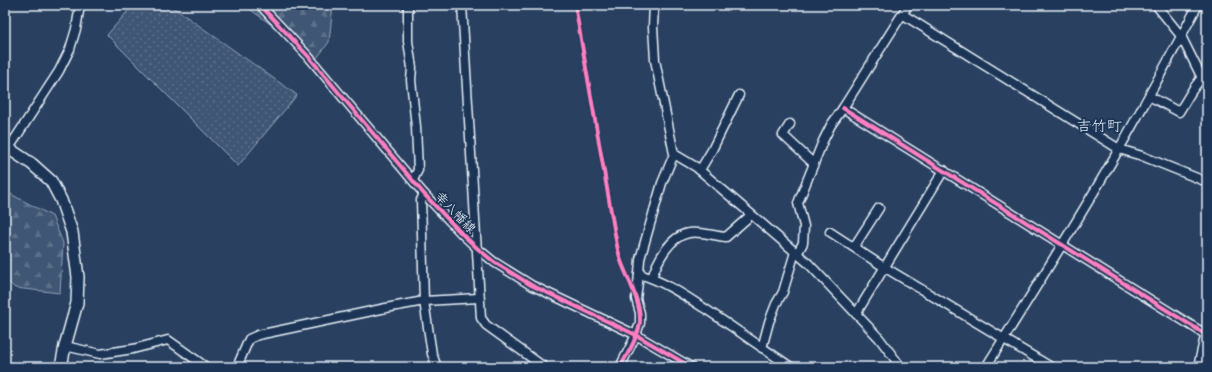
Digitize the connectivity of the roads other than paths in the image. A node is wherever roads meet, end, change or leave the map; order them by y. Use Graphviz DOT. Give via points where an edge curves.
graph roads {
  1 [pos="80,5"];
  2 [pos="260,5"];
  3 [pos="408,5"];
  4 [pos="462,5"];
  5 [pos="654,5"];
  6 [pos="908,5"];
  7 [pos="1156,5"];
  8 [pos="1198,5"];
  9 [pos="902,14"];
  10 [pos="1181,36"];
  11 [pos="1205,78"];
  12 [pos="739,95"];
  13 [pos="1149,96"];
  14 [pos="843,108"];
  15 [pos="790,124"];
  16 [pos="7,147"];
  17 [pos="1119,149"];
  18 [pos="674,154"];
  19 [pos="814,164"];
  20 [pos="700,170"];
  21 [pos="944,170"];
  22 [pos="413,180"];
  23 [pos="1207,182"];
  24 [pos="424,194"];
  25 [pos="879,208"];
  26 [pos="751,215"];
  27 [pos="830,232"];
  28 [pos="1062,245"];
  29 [pos="854,247"];
  30 [pos="477,248"];
  31 [pos="796,253"];
  32 [pos="884,267"];
  33 [pos="639,274"];
  34 [pos="652,278"];
  35 [pos="480,298"];
  36 [pos="424,301"];
  37 [pos="856,314"];
  38 [pos="1206,331"];
  39 [pos="636,335"];
  40 [pos="1004,338"];
  41 [pos="1205,344"];
  42 [pos="65,346"];
  43 [pos="762,348"];
  44 [pos="5,366"];
  45 [pos="201,366"];
  46 [pos="9,367"];
  47 [pos="61,367"];
  48 [pos="237,367"];
  49 [pos="437,367"];
  50 [pos="544,367"];
  51 [pos="620,367"];
  52 [pos="691,367"];
  53 [pos="791,367"];
  54 [pos="901,367"];
  55 [pos="986,367"];
  56 [pos="1051,367"];
  57 [pos="1198,367"];
  1 -- 16 [label="street" via="70,49 59,71"];
  2 -- 22 [label="street, 幸八幡線" via="308,56"];
  3 -- 22 [label="street" via="408,41 418,170"];
  4 -- 30 [label="street"];
  5 -- 18 [label="street" via="655,60"];
  6 -- 9 [label="street"];
  7 -- 10 [label="street"];
  8 -- 10 [label="street"];
  9 -- 14 [label="street"];
  9 -- 17 [label="street"];
  10 -- 11 [label="street" via="1200,74"];
  10 -- 13 [label="street"];
  11 -- 13 [label="street" via="1193,89 1179,112"];
  12 -- 20 [label="street"];
  13 -- 17 [label="street"];
  14 -- 19 [label="street" via="823,141"];
  14 -- 21 [label="street"];
  15 -- 19 [label="street" via="783,135"];
  16 -- 42 [label="main road" via="51,181 61,200 72,232 78,278 77,303"];
  17 -- 23 [label="street"];
  17 -- 28 [label="street"];
  18 -- 20 [label="street"];
  18 -- 33 [label="street" via="662,184 640,258"];
  19 -- 31 [label="street" via="798,203 804,226 803,243"];
  20 -- 26 [label="street"];
  21 -- 28 [label="street"];
  21 -- 32 [label="street"];
  22 -- 24 [label="street, 幸八幡線"];
  24 -- 30 [label="street, 幸八幡線"];
  24 -- 36 [label="street" via="421,200"];
  25 -- 29 [label="street"];
  26 -- 31 [label="street"];
  26 -- 34 [label="street" via="726,237 688,233 677,238 669,245"];
  27 -- 29 [label="street"];
  28 -- 38 [label="street"];
  28 -- 40 [label="street"];
  29 -- 32 [label="street"];
  30 -- 35 [label="street"];
  30 -- 39 [label="street, 幸八幡線" via="531,286"];
  31 -- 37 [label="street"];
  31 -- 43 [label="street" via="783,292 769,322"];
  32 -- 37 [label="street"];
  32 -- 40 [label="street"];
  33 -- 34 [label="street"];
  33 -- 39 [label="street" via="636,299 640,323"];
  34 -- 43 [label="street" via="692,300"];
  35 -- 36 [label="street"];
  35 -- 50 [label="street" via="481,318 486,324"];
  36 -- 48 [label="street" via="258,335 249,339"];
  36 -- 49 [label="street" via="432,354"];
  37 -- 54 [label="street"];
  38 -- 41 [label="street"];
  39 -- 51 [label="street"];
  39 -- 52 [label="street, 幸八幡線"];
  40 -- 55 [label="street"];
  40 -- 56 [label="street"];
  41 -- 57 [label="street"];
  42 -- 45 [label="street" via="100,354 168,340"];
  42 -- 47 [label="main road"];
  43 -- 53 [label="street"];
  44 -- 46 [label="street"];
}
